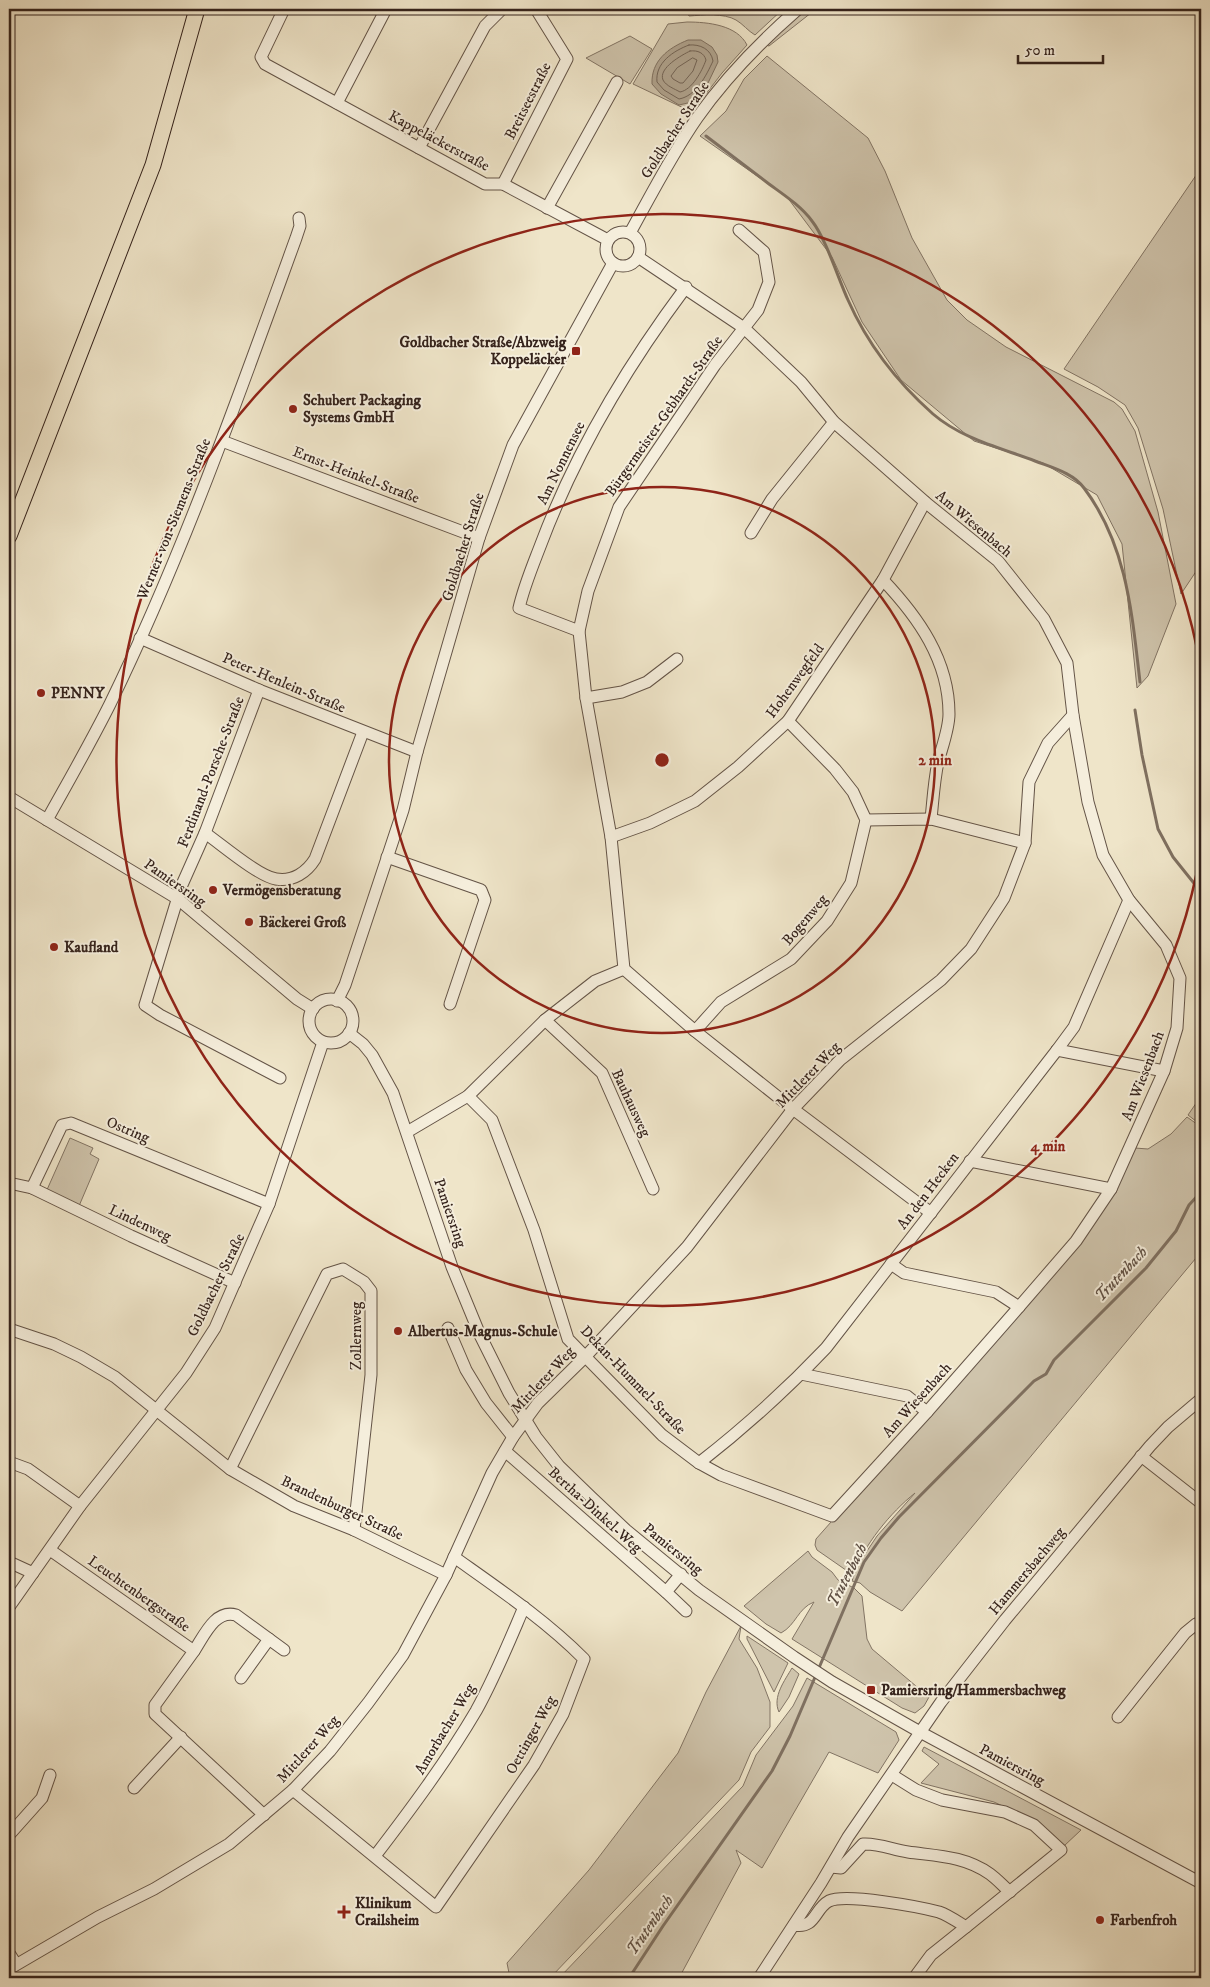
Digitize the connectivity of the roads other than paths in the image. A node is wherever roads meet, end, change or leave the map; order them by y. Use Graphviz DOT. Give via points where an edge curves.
graph roads {
  1 [pos="197,9"];
  2 [pos="284,9"];
  3 [pos="386,9"];
  4 [pos="502,9"];
  5 [pos="536,9"];
  6 [pos="798,9"];
  7 [pos="617,82"];
  8 [pos="337,103"];
  9 [pos="419,148"];
  10 [pos="502,184"];
  11 [pos="547,208"];
  12 [pos="299,218"];
  13 [pos="739,230"];
  14 [pos="630,233"];
  15 [pos="608,240"];
  16 [pos="638,257"];
  17 [pos="613,263"];
  18 [pos="686,288"];
  19 [pos="744,328"];
  20 [pos="834,422"];
  21 [pos="222,440"];
  22 [pos="924,502"];
  23 [pos="751,533"];
  24 [pos="9,536"];
  25 [pos="479,538"];
  26 [pos="883,580"];
  27 [pos="579,631"];
  28 [pos="140,638"];
  29 [pos="677,659"];
  30 [pos="259,690"];
  31 [pos="586,698"];
  32 [pos="1073,714"];
  33 [pos="788,721"];
  34 [pos="363,732"];
  35 [pos="417,752"];
  36 [pos="9,797"];
  37 [pos="931,819"];
  38 [pos="47,820"];
  39 [pos="866,820"];
  40 [pos="205,833"];
  41 [pos="611,837"];
  42 [pos="1025,843"];
  43 [pos="387,857"];
  44 [pos="178,900"];
  45 [pos="1129,900"];
  46 [pos="624,969"];
  47 [pos="337,1001"];
  48 [pos="450,1004"];
  49 [pos="313,1009"];
  50 [pos="545,1020"];
  51 [pos="695,1031"];
  52 [pos="349,1033"];
  53 [pos="323,1042"];
  54 [pos="1057,1050"];
  55 [pos="1164,1071"];
  56 [pos="280,1078"];
  57 [pos="468,1096"];
  58 [pos="793,1109"];
  59 [pos="407,1132"];
  60 [pos="970,1161"];
  61 [pos="9,1183"];
  62 [pos="32,1188"];
  63 [pos="653,1189"];
  64 [pos="1112,1189"];
  65 [pos="269,1204"];
  66 [pos="931,1212"];
  67 [pos="891,1264"];
  68 [pos="236,1283"];
  69 [pos="1019,1307"];
  70 [pos="9,1328"];
  71 [pos="448,1328"];
  72 [pos="585,1357"];
  73 [pos="801,1374"];
  74 [pos="1201,1399"];
  75 [pos="156,1410"];
  76 [pos="927,1412"];
  77 [pos="525,1420"];
  78 [pos="513,1437"];
  79 [pos="505,1451"];
  80 [pos="1141,1456"];
  81 [pos="9,1462"];
  82 [pos="698,1463"];
  83 [pos="230,1469"];
  84 [pos="1201,1503"];
  85 [pos="80,1506"];
  86 [pos="832,1516"];
  87 [pos="354,1530"];
  88 [pos="50,1550"];
  89 [pos="454,1557"];
  90 [pos="9,1562"];
  91 [pos="33,1573"];
  92 [pos="680,1574"];
  93 [pos="446,1575"];
  94 [pos="666,1592"];
  95 [pos="9,1607"];
  96 [pos="524,1607"];
  97 [pos="686,1611"];
  98 [pos="1201,1622"];
  99 [pos="269,1639"];
  100 [pos="284,1650"];
  101 [pos="194,1651"];
  102 [pos="241,1678"];
  103 [pos="1118,1717"];
  104 [pos="920,1732"];
  105 [pos="181,1737"];
  106 [pos="50,1775"];
  107 [pos="892,1775"];
  108 [pos="134,1788"];
  109 [pos="293,1790"];
  110 [pos="264,1815"];
  111 [pos="9,1835"];
  112 [pos="375,1856"];
  113 [pos="831,1867"];
  114 [pos="1201,1883"];
  115 [pos="1010,1892"];
  116 [pos="794,1925"];
  117 [pos="966,1927"];
  118 [pos="9,1953"];
  119 [pos="12,1966"];
  120 [pos="759,1978"];
  121 [pos="914,1978"];
  1 -- 24 [label="main road" via="153,165"];
  2 -- 8 [label="street, Kappeläckerstraße" via="261,57 265,64"];
  3 -- 8 [label="street"];
  4 -- 9 [label="street" via="485,26"];
  5 -- 10 [label="street, Breitseestraße" via="567,59"];
  6 -- 14 [label="street, Goldbacher Straße" via="758,44 697,118"];
  7 -- 11 [label="street"];
  8 -- 9 [label="street, Kappeläckerstraße"];
  9 -- 10 [label="street, Kappeläckerstraße" via="485,184"];
  10 -- 11 [label="street, Kappeläckerstraße"];
  11 -- 15 [label="street, Kappeläckerstraße"];
  12 -- 21 [label="street, Werner-von-Siemens-Straße" via="296,238"];
  13 -- 19 [label="street" via="764,252 768,282 758,310"];
  14 -- 15 [label="street" via="619,232"];
  14 -- 16 [label="street" via="638,241"];
  15 -- 17 [label="street" via="606,255"];
  16 -- 17 [label="street" via="629,265"];
  16 -- 18 [label="street, Am Wiesenbach"];
  17 -- 25 [label="street, Goldbacher Straße" via="513,445"];
  18 -- 19 [label="street, Am Wiesenbach"];
  18 -- 27 [label="street, Am Nonnensee" via="649,337 605,408 556,504 522,590 518,608"];
  19 -- 20 [label="street, Am Wiesenbach" via="801,382"];
  19 -- 27 [label="street, Bürgermeister-Gebhardt-Straße" via="619,507 588,591"];
  20 -- 22 [label="street, Am Wiesenbach"];
  20 -- 23 [label="street" via="778,492"];
  21 -- 25 [label="street, Ernst-Heinkel-Straße"];
  21 -- 28 [label="street, Werner-von-Siemens-Straße"];
  22 -- 26 [label="street, Hohenwegfeld"];
  22 -- 32 [label="street, Am Wiesenbach" via="998,561 1044,619 1068,663"];
  25 -- 35 [label="street, Goldbacher Straße"];
  26 -- 33 [label="street, Hohenwegfeld"];
  26 -- 37 [label="street" via="907,605 931,642 945,679 949,715"];
  27 -- 31 [label="street, Bürgermeister-Gebhardt-Straße"];
  28 -- 30 [label="street, Peter-Henlein-Straße"];
  28 -- 38 [label="street, Werner-von-Siemens-Straße" via="109,706"];
  29 -- 31 [label="street" via="647,682 622,692"];
  30 -- 34 [label="street, Peter-Henlein-Straße"];
  30 -- 40 [label="street, Ferdinand-Porsche-Straße"];
  31 -- 41 [label="street, Bürgermeister-Gebhardt-Straße"];
  32 -- 42 [label="street, Mittlerer Weg" via="1048,742 1029,782"];
  32 -- 45 [label="street, Am Wiesenbach" via="1088,802 1103,855"];
  33 -- 39 [label="street" via="853,792"];
  33 -- 41 [label="street, Hohenwegfeld" via="695,801"];
  34 -- 35 [label="street, Peter-Henlein-Straße"];
  34 -- 40 [label="street" via="315,859 298,876 277,879 264,874"];
  35 -- 43 [label="street, Goldbacher Straße"];
  36 -- 38 [label="street, Pamiersring"];
  37 -- 39 [label="street"];
  37 -- 42 [label="street"];
  38 -- 44 [label="street, Pamiersring"];
  39 -- 51 [label="street, Bogenweg" via="851,883 827,921 792,959 721,1002"];
  40 -- 44 [label="street, Ferdinand-Porsche-Straße"];
  41 -- 46 [label="street, Bürgermeister-Gebhardt-Straße"];
  42 -- 58 [label="street, Mittlerer Weg" via="1004,898 971,949 941,980 840,1060"];
  43 -- 47 [label="street, Goldbacher Straße"];
  43 -- 48 [label="street" via="481,890 485,900"];
  44 -- 49 [label="street, Pamiersring" via="297,1000"];
  44 -- 56 [label="street, Ferdinand-Porsche-Straße" via="145,1005"];
  45 -- 54 [label="street, An den Hecken" via="1074,1027"];
  45 -- 55 [label="street, Am Wiesenbach" via="1166,945 1180,978 1177,1028"];
  46 -- 50 [label="street" via="595,981"];
  46 -- 51 [label="street"];
  47 -- 49 [label="street" via="328,1000"];
  47 -- 52 [label="street" via="350,1011"];
  49 -- 53 [label="street" via="311,1032"];
  50 -- 57 [label="street"];
  50 -- 63 [label="street, Bauhausweg" via="602,1073"];
  51 -- 58 [label="street"];
  52 -- 53 [label="street" via="337,1042"];
  52 -- 59 [label="street, Pamiersring" via="363,1044 379,1067 393,1093"];
  53 -- 65 [label="street, Goldbacher Straße"];
  54 -- 55 [label="street"];
  54 -- 60 [label="street, An den Hecken"];
  55 -- 64 [label="street, Am Wiesenbach"];
  57 -- 59 [label="street"];
  57 -- 72 [label="street, Dekan-Hummel-Straße" via="492,1120 534,1230 568,1339"];
  58 -- 66 [label="street"];
  58 -- 72 [label="street, Mittlerer Weg" via="687,1247"];
  59 -- 77 [label="street, Pamiersring" via="456,1276 484,1343"];
  60 -- 64 [label="street"];
  60 -- 66 [label="street, An den Hecken"];
  61 -- 62 [label="street"];
  62 -- 65 [label="street, Ostring" via="62,1125 71,1123"];
  62 -- 68 [label="street, Lindenweg"];
  64 -- 69 [label="street, Am Wiesenbach" via="1076,1241"];
  65 -- 68 [label="street, Goldbacher Straße"];
  66 -- 67 [label="street, An den Hecken"];
  67 -- 69 [label="street" via="904,1273 996,1292"];
  67 -- 73 [label="street, An den Hecken" via="826,1348"];
  68 -- 75 [label="street, Goldbacher Straße" via="215,1328 186,1373"];
  69 -- 76 [label="street, Am Wiesenbach"];
  70 -- 75 [label="street, Brandenburger Straße" via="80,1356 115,1377"];
  71 -- 78 [label="street, Mittlerer Weg" via="466,1370"];
  72 -- 77 [label="street, Mittlerer Weg"];
  72 -- 82 [label="street, Dekan-Hummel-Straße" via="662,1436"];
  73 -- 76 [label="street" via="907,1396"];
  73 -- 82 [label="street, An den Hecken" via="738,1432"];
  74 -- 80 [label="street, Hammersbachweg" via="1168,1426"];
  75 -- 83 [label="street, Brandenburger Straße"];
  75 -- 85 [label="street, Goldbacher Straße"];
  76 -- 86 [label="street, Am Wiesenbach"];
  77 -- 78 [label="street, Mittlerer Weg"];
  77 -- 92 [label="street, Pamiersring" via="560,1466 591,1497"];
  78 -- 79 [label="street, Mittlerer Weg"];
  79 -- 89 [label="street, Mittlerer Weg"];
  79 -- 94 [label="street, Bertha-Dinkel-Weg"];
  80 -- 84 [label="street"];
  80 -- 104 [label="street, Hammersbachweg" via="1005,1620"];
  81 -- 85 [label="street" via="28,1469"];
  82 -- 86 [label="street, Dekan-Hummel-Straße" via="721,1475"];
  83 -- 87 [label="street, Brandenburger Straße" via="294,1506"];
  83 -- 87 [label="street, Zollernweg" via="327,1274 343,1270 364,1282 371,1291 372,1375"];
  85 -- 88 [label="street, Goldbacher Straße"];
  87 -- 93 [label="street, Brandenburger Straße"];
  88 -- 91 [label="street, Goldbacher Straße"];
  88 -- 101 [label="street, Leuchtenbergstraße"];
  89 -- 93 [label="street, Mittlerer Weg"];
  89 -- 96 [label="street, Oettinger Weg"];
  90 -- 91 [label="street"];
  91 -- 95 [label="street, Goldbacher Straße"];
  92 -- 94 [label="street"];
  92 -- 104 [label="street, Pamiersring" via="800,1661"];
  93 -- 109 [label="street, Mittlerer Weg" via="402,1655 368,1703 330,1751"];
  94 -- 97 [label="street, Bertha-Dinkel-Weg"];
  96 -- 112 [label="street, Amorbacher Weg" via="500,1665 475,1712 428,1786"];
  96 -- 112 [label="street, Oettinger Weg" via="584,1659 563,1714 534,1765 436,1907"];
  98 -- 103 [label="street" via="1185,1632"];
  99 -- 100 [label="street"];
  99 -- 101 [label="street" via="236,1615 228,1613 216,1618"];
  99 -- 102 [label="street"];
  101 -- 105 [label="street, Leuchtenbergstraße" via="155,1705 155,1714"];
  104 -- 107 [label="street, Hammersbachweg"];
  104 -- 114 [label="street, Pamiersring"];
  105 -- 108 [label="street"];
  105 -- 110 [label="street, Leuchtenbergstraße"];
  106 -- 111 [label="street" via="42,1798"];
  107 -- 113 [label="street, Hammersbachweg"];
  107 -- 115 [label="street" via="916,1790 942,1800 1005,1812 1034,1825 1061,1850"];
  109 -- 110 [label="street, Mittlerer Weg"];
  109 -- 112 [label="street"];
  110 -- 119 [label="street, Mittlerer Weg" via="229,1844 154,1890 98,1917"];
  113 -- 115 [label="street" via="841,1868 863,1844 875,1843 963,1860 989,1873"];
  113 -- 116 [label="street, Hammersbachweg"];
  115 -- 117 [label="street"];
  116 -- 117 [label="street" via="807,1925 828,1901 844,1899 906,1905 941,1913"];
  116 -- 120 [label="street, Hammersbachweg"];
  117 -- 121 [label="street" via="931,1955"];
  118 -- 119 [label="street"];
}
